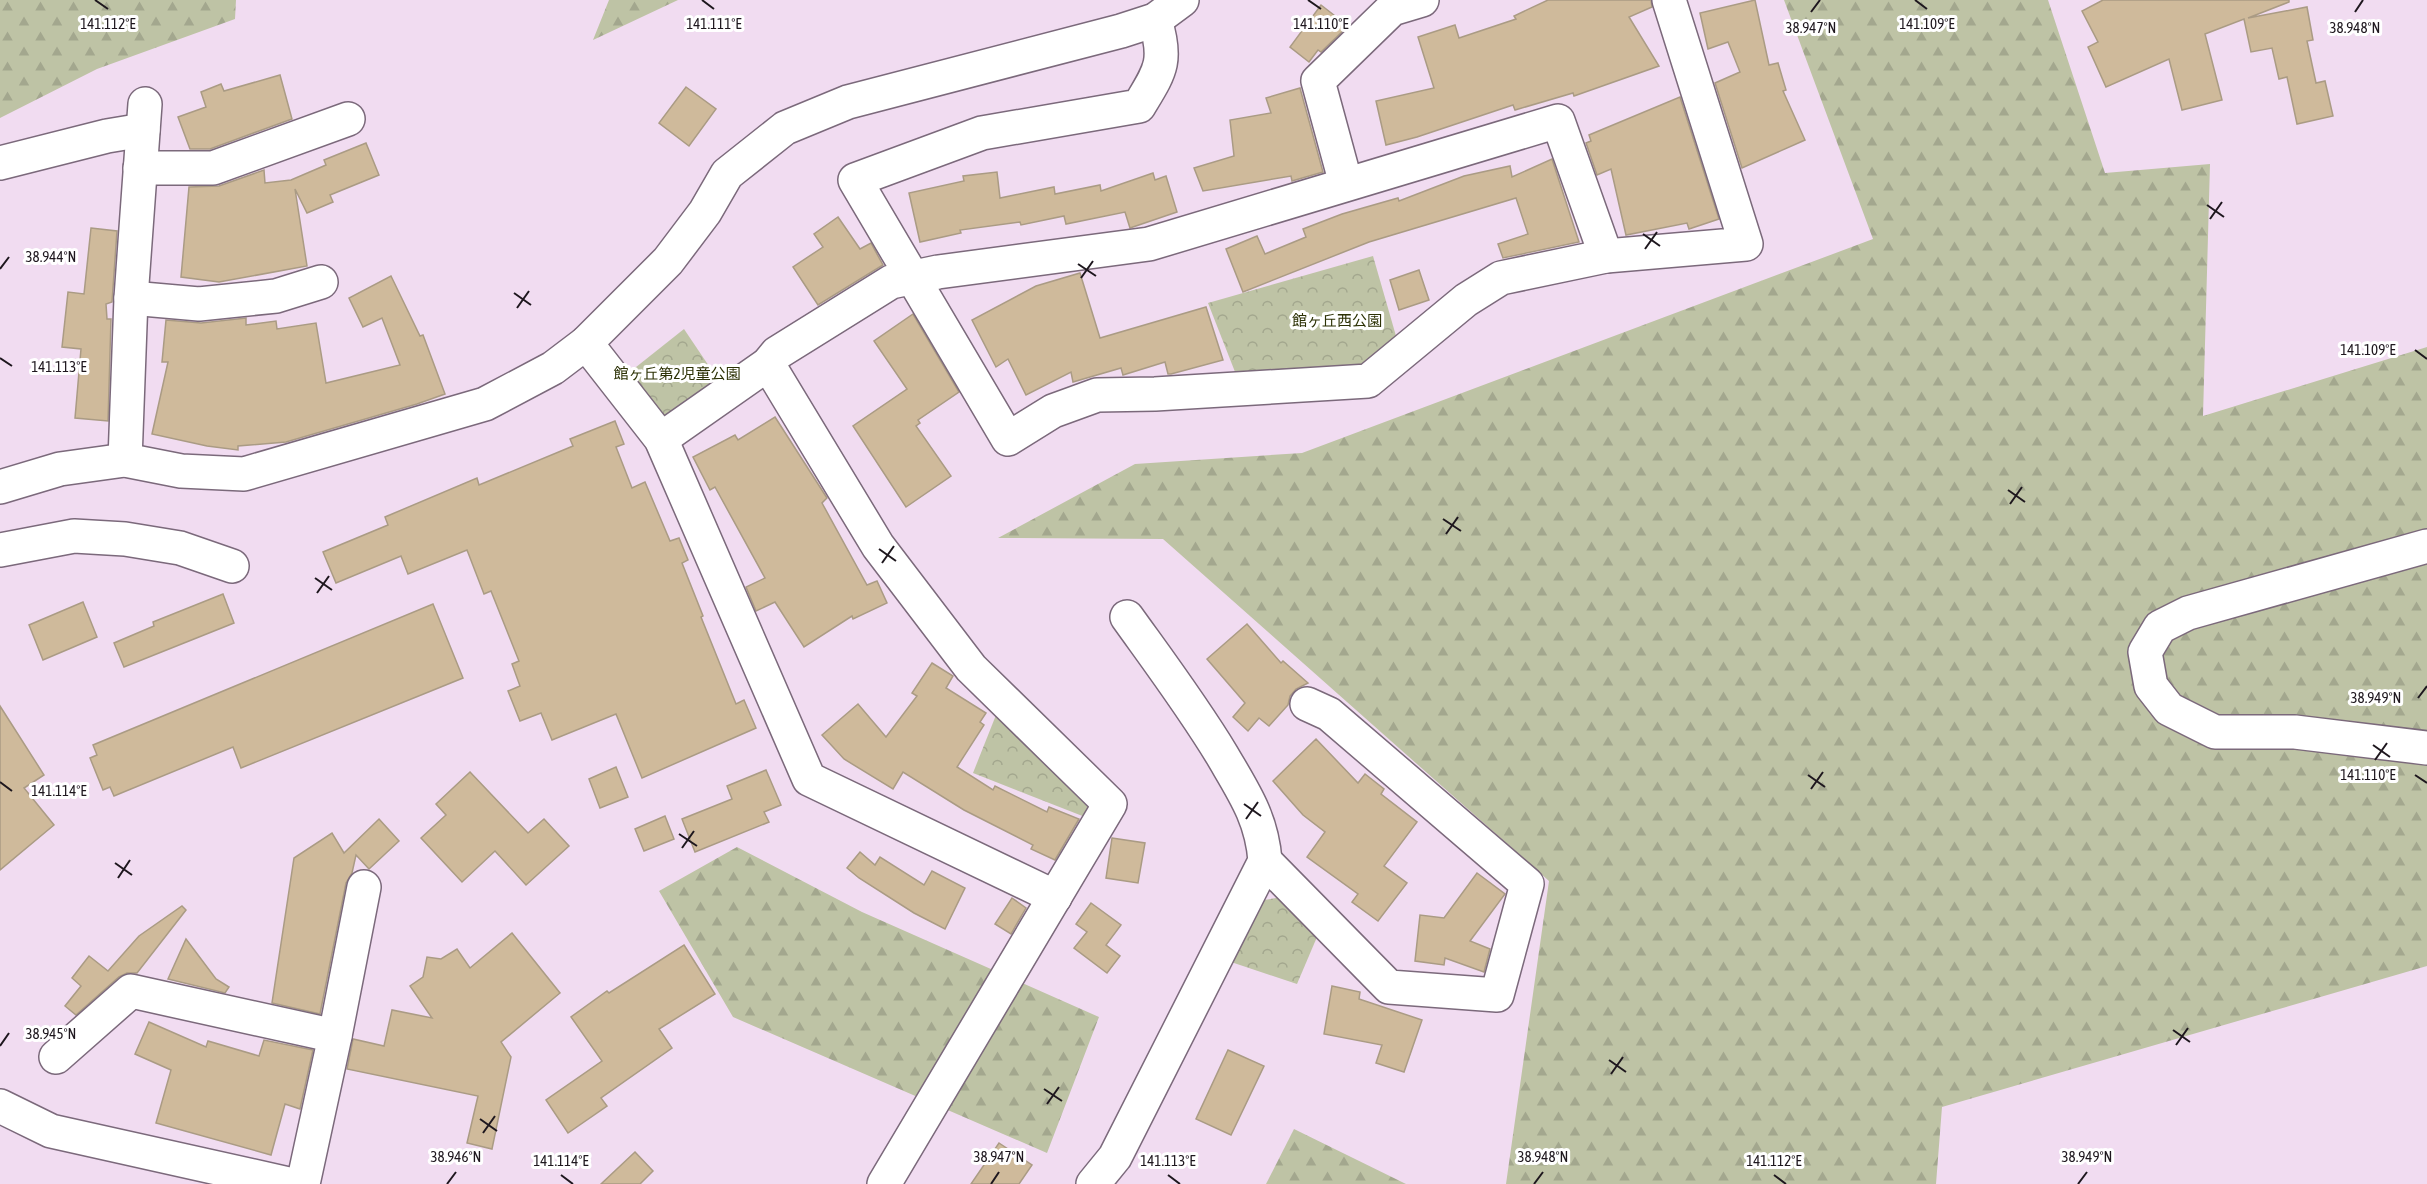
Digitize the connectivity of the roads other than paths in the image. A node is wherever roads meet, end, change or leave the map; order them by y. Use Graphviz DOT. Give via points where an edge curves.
graph roads {
  1 [pos="1182,0"];
  2 [pos="1422,0"];
  3 [pos="1669,0"];
  4 [pos="1155,20"];
  5 [pos="348,119"];
  6 [pos="0,163"];
  7 [pos="140,168"];
  8 [pos="1346,184"];
  9 [pos="1606,256"];
  10 [pos="913,278"];
  11 [pos="321,282"];
  12 [pos="131,298"];
  13 [pos="586,343"];
  14 [pos="768,364"];
  15 [pos="660,439"];
  16 [pos="125,460"];
  17 [pos="0,488"];
  18 [pos="2427,546"];
  19 [pos="0,550"];
  20 [pos="232,566"];
  21 [pos="1128,617"];
  22 [pos="1307,704"];
  23 [pos="2427,748"];
  24 [pos="1265,861"];
  25 [pos="364,887"];
  26 [pos="1055,897"];
  27 [pos="335,1036"];
  28 [pos="56,1057"];
  29 [pos="0,1106"];
  30 [pos="289,1184"];
  31 [pos="303,1184"];
  32 [pos="884,1184"];
  33 [pos="1093,1184"];
  1 -- 4 [label="street"];
  2 -- 8 [label="street" via="1392,9 1318,81"];
  3 -- 9 [label="street" via="1746,244"];
  4 -- 10 [label="street" via="1162,58 1160,72 1139,106 982,133 855,180"];
  4 -- 13 [label="street" via="848,102 785,128 727,174 705,212 668,261"];
  5 -- 7 [label="street" via="213,168"];
  6 -- 7 [label="street" via="107,136 144,117"];
  7 -- 12 [label="street"];
  8 -- 9 [label="street" via="1558,121"];
  8 -- 10 [label="street" via="1149,244"];
  9 -- 10 [label="street" via="1501,278 1466,300 1368,381 1097,395 1053,411 1008,439"];
  10 -- 14 [label="street" via="891,282 777,353"];
  11 -- 12 [label="street" via="276,296 199,304"];
  12 -- 16 [label="street"];
  13 -- 15 [label="street"];
  13 -- 16 [label="street" via="553,368 485,404 244,474 181,471"];
  14 -- 15 [label="street"];
  14 -- 26 [label="street" via="878,546 971,668 1110,804"];
  15 -- 26 [label="street" via="809,779"];
  16 -- 17 [label="street" via="60,469"];
  18 -- 23 [label="street" via="2188,613 2160,627 2145,652 2151,686 2169,709 2216,732 2295,732"];
  19 -- 20 [label="street" via="74,536 125,539 180,548"];
  21 -- 24 [label="street" via="1192,706 1254,808"];
  22 -- 24 [label="street" via="1329,714 1527,884 1497,994 1389,987"];
  24 -- 33 [label="street" via="1115,1158"];
  25 -- 27 [label="street"];
  26 -- 32 [label="street"];
  27 -- 28 [label="street" via="131,991"];
  27 -- 31 [label="street"];
  29 -- 30 [label="street" via="51,1131"];
}
